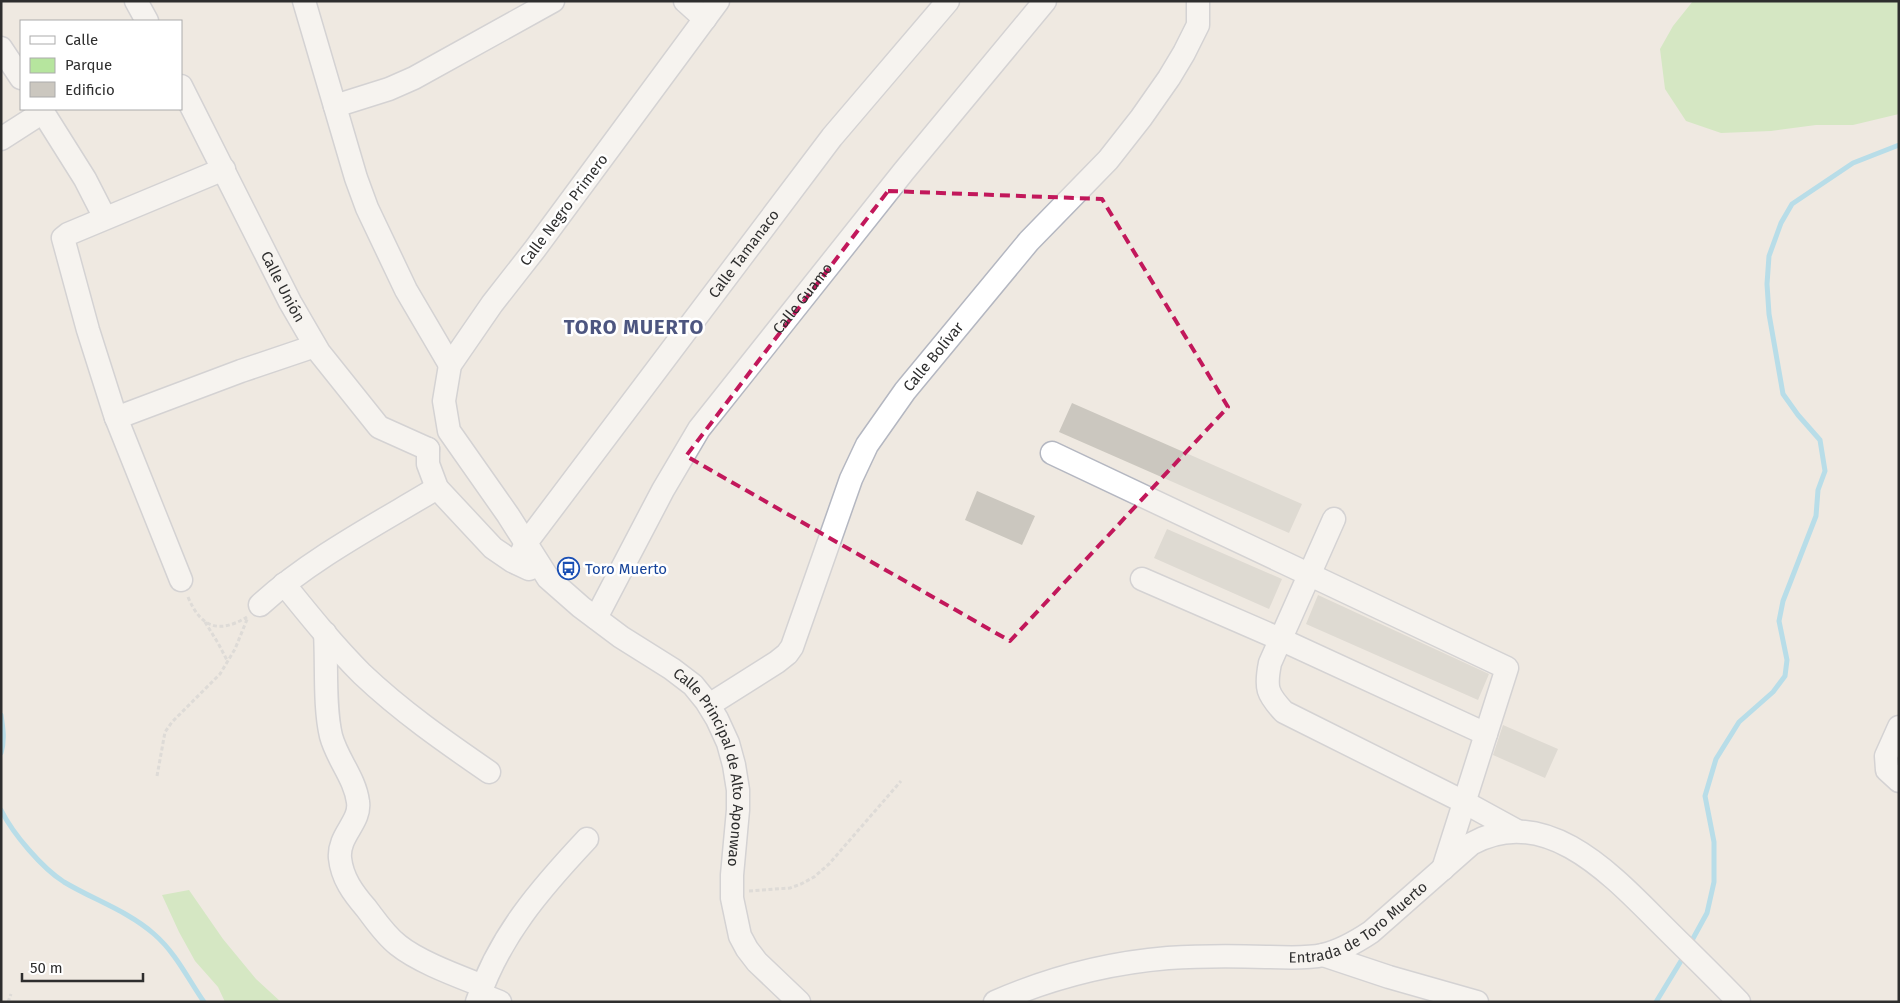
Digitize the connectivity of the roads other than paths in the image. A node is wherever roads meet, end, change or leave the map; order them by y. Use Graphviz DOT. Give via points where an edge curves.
graph roads {
  1 [pos="136,1"];
  2 [pos="304,1"];
  3 [pos="553,1"];
  4 [pos="685,1"];
  5 [pos="718,1"];
  6 [pos="948,1"];
  7 [pos="1045,1"];
  8 [pos="1198,1"];
  9 [pos="705,19"];
  10 [pos="146,20"];
  11 [pos="1,48"];
  12 [pos="20,76"];
  13 [pos="182,88"];
  14 [pos="335,106"];
  15 [pos="42,110"];
  16 [pos="1,138"];
  17 [pos="224,169"];
  18 [pos="105,218"];
  19 [pos="315,346"];
  20 [pos="450,365"];
  21 [pos="116,418"];
  22 [pos="449,431"];
  23 [pos="428,449"];
  24 [pos="1052,453"];
  25 [pos="437,488"];
  26 [pos="1334,519"];
  27 [pos="521,553"];
  28 [pos="1309,574"];
  29 [pos="1142,579"];
  30 [pos="181,580"];
  31 [pos="284,584"];
  32 [pos="254,611"];
  33 [pos="596,618"];
  34 [pos="325,633"];
  35 [pos="1280,639"];
  36 [pos="709,706"];
  37 [pos="1899,727"];
  38 [pos="1486,734"];
  39 [pos="489,772"];
  40 [pos="1898,781"];
  41 [pos="1464,802"];
  42 [pos="1517,831"];
  43 [pos="587,839"];
  44 [pos="1443,869"];
  45 [pos="1323,955"];
  46 [pos="1404,991"];
  47 [pos="485,996"];
  48 [pos="799,1002"];
  49 [pos="995,1002"];
  50 [pos="1477,1002"];
  51 [pos="1738,1002"];
  1 -- 10 [label="street"];
  2 -- 14 [label="street"];
  3 -- 14 [label="street" via="414,78"];
  4 -- 9 [label="street"];
  5 -- 9 [label="street, Calle Negro Primero"];
  6 -- 27 [label="street, Calle Tamanaco" via="832,137"];
  7 -- 33 [label="street, Calle Guamo" via="904,171 699,429"];
  8 -- 36 [label="street, Calle Bolívar" via="1198,25 1169,78 1128,137 1029,241 905,391 866,445 792,647 787,654"];
  9 -- 20 [label="street, Calle Negro Primero"];
  11 -- 12 [label="street"];
  13 -- 17 [label="street, Calle Unión"];
  14 -- 20 [label="street" via="367,208 406,290"];
  15 -- 16 [label="street"];
  15 -- 18 [label="street"];
  17 -- 18 [label="street"];
  17 -- 19 [label="street, Calle Unión"];
  18 -- 21 [label="street" via="63,238"];
  19 -- 21 [label="street"];
  19 -- 23 [label="street, Calle Unión" via="379,427"];
  20 -- 22 [label="street, Calle Negro Primero" via="444,401"];
  21 -- 30 [label="street"];
  22 -- 23 [label="street"];
  22 -- 27 [label="street" via="502,507"];
  23 -- 25 [label="street, Calle Principal de Alto Aponwao" via="428,464"];
  24 -- 28 [label="street"];
  25 -- 27 [label="street, Calle Principal de Alto Aponwao" via="493,548"];
  25 -- 31 [label="street"];
  26 -- 28 [label="street"];
  27 -- 33 [label="street, Calle Principal de Alto Aponwao"];
  28 -- 35 [label="street"];
  28 -- 38 [label="street" via="1507,668"];
  29 -- 35 [label="street"];
  31 -- 32 [label="street"];
  31 -- 34 [label="street"];
  33 -- 36 [label="street, Calle Principal de Alto Aponwao" via="686,680"];
  34 -- 39 [label="street" via="361,673 409,716"];
  34 -- 47 [label="street" via="330,731 359,804 340,846 344,875 359,901 399,946"];
  35 -- 38 [label="street"];
  35 -- 41 [label="street" via="1266,682 1270,698 1284,712"];
  36 -- 48 [label="street, Calle Principal de Alto Aponwao" via="728,743 738,790 732,891 740,936 756,962"];
  37 -- 40 [label="street" via="1886,756 1887,770"];
  38 -- 41 [label="street"];
  41 -- 42 [label="street"];
  41 -- 44 [label="street"];
  42 -- 44 [label="street, Entrada de Toro Muerto" via="1482,838"];
  42 -- 51 [label="street, Entrada de Toro Muerto" via="1551,837 1576,849 1607,873"];
  43 -- 47 [label="street" via="527,907 510,934"];
  44 -- 45 [label="street, Entrada de Toro Muerto" via="1371,932 1354,943"];
  45 -- 46 [label="street"];
  45 -- 49 [label="street, Entrada de Toro Muerto" via="1145,961 1090,970"];
  46 -- 50 [label="street"];
}
